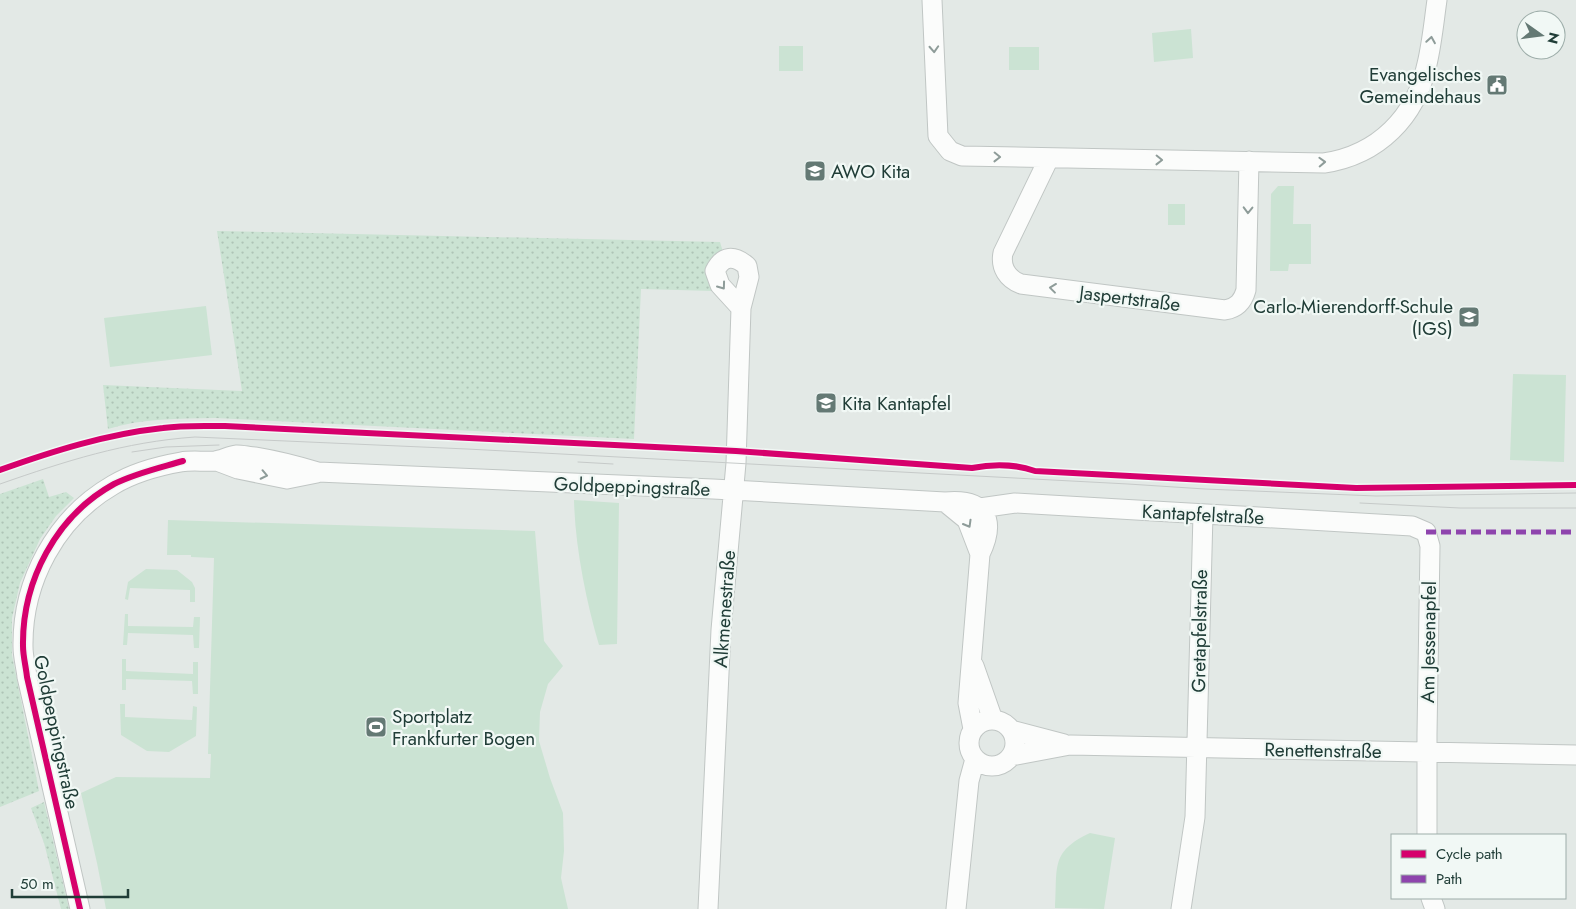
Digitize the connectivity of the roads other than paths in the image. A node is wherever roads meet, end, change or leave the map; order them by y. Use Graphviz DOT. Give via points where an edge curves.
graph roads {
  1 [pos="932,0"];
  2 [pos="1437,0"];
  3 [pos="1048,158"];
  4 [pos="1249,162"];
  5 [pos="740,308"];
  6 [pos="734,490"];
  7 [pos="945,502"];
  8 [pos="980,508"];
  9 [pos="1203,514"];
  10 [pos="1426,532"];
  11 [pos="980,554"];
  12 [pos="972,658"];
  13 [pos="992,720"];
  14 [pos="973,729"];
  15 [pos="1011,730"];
  16 [pos="1070,745"];
  17 [pos="1196,748"];
  18 [pos="1427,752"];
  19 [pos="1576,755"];
  20 [pos="1011,756"];
  21 [pos="975,759"];
  22 [pos="992,766"];
  23 [pos="966,818"];
  24 [pos="1427,834"];
  25 [pos="80,909"];
  26 [pos="708,909"];
  27 [pos="956,909"];
  28 [pos="1181,909"];
  1 -- 3 [label="street, one-way" via="938,136 950,151 962,156"];
  4 -- 2 [label="street, one-way" via="1340,160 1359,154 1380,141 1406,114 1419,90 1427,66"];
  3 -- 4 [label="street, one-way"];
  4 -- 3 [label="street, Jaspertstraße, one-way" via="1246,290 1239,304 1225,310 1021,284 1008,276 1001,260 1003,253"];
  5 -- 6 [label="street, Alkmenestraße"];
  6 -- 7 [label="street, Goldpeppingstraße"];
  6 -- 25 [label="street, Goldpeppingstraße" via="318,472 285,461 238,455 217,461 183,461 136,474 114,484 80,510 46,552 37,570 26,609 23,648 27,677"];
  6 -- 26 [label="street, Alkmenestraße" via="721,630"];
  7 -- 8 [label="street, Goldpeppingstraße" via="966,501"];
  7 -- 11 [label="street, one-way" via="967,520"];
  8 -- 9 [label="street, Kantapfelstraße" via="1015,503"];
  8 -- 11 [label="street" via="988,528"];
  9 -- 10 [label="street, Kantapfelstraße" via="1412,526"];
  9 -- 17 [label="street, Gretapfelstraße"];
  10 -- 18 [label="street, Am Jessenapfel" via="1430,546"];
  11 -- 12 [label="street"];
  12 -- 13 [label="street"];
  12 -- 14 [label="street" via="968,703"];
  13 -- 14 [label="street" via="981,722"];
  13 -- 15 [label="street"];
  14 -- 21 [label="street" via="969,748"];
  15 -- 16 [label="street, Renettenstraße"];
  15 -- 20 [label="street" via="1015,739"];
  16 -- 17 [label="street, Renettenstraße"];
  16 -- 20 [label="street, Renettenstraße"];
  17 -- 18 [label="street, Renettenstraße"];
  17 -- 28 [label="street, Gretapfelstraße" via="1195,817"];
  18 -- 19 [label="street, Renettenstraße"];
  18 -- 24 [label="street, Am Jessenapfel"];
  20 -- 22 [label="street" via="1006,762"];
  21 -- 22 [label="street" via="983,765"];
  21 -- 23 [label="street" via="969,781"];
  22 -- 23 [label="street"];
  23 -- 27 [label="street"];
}
